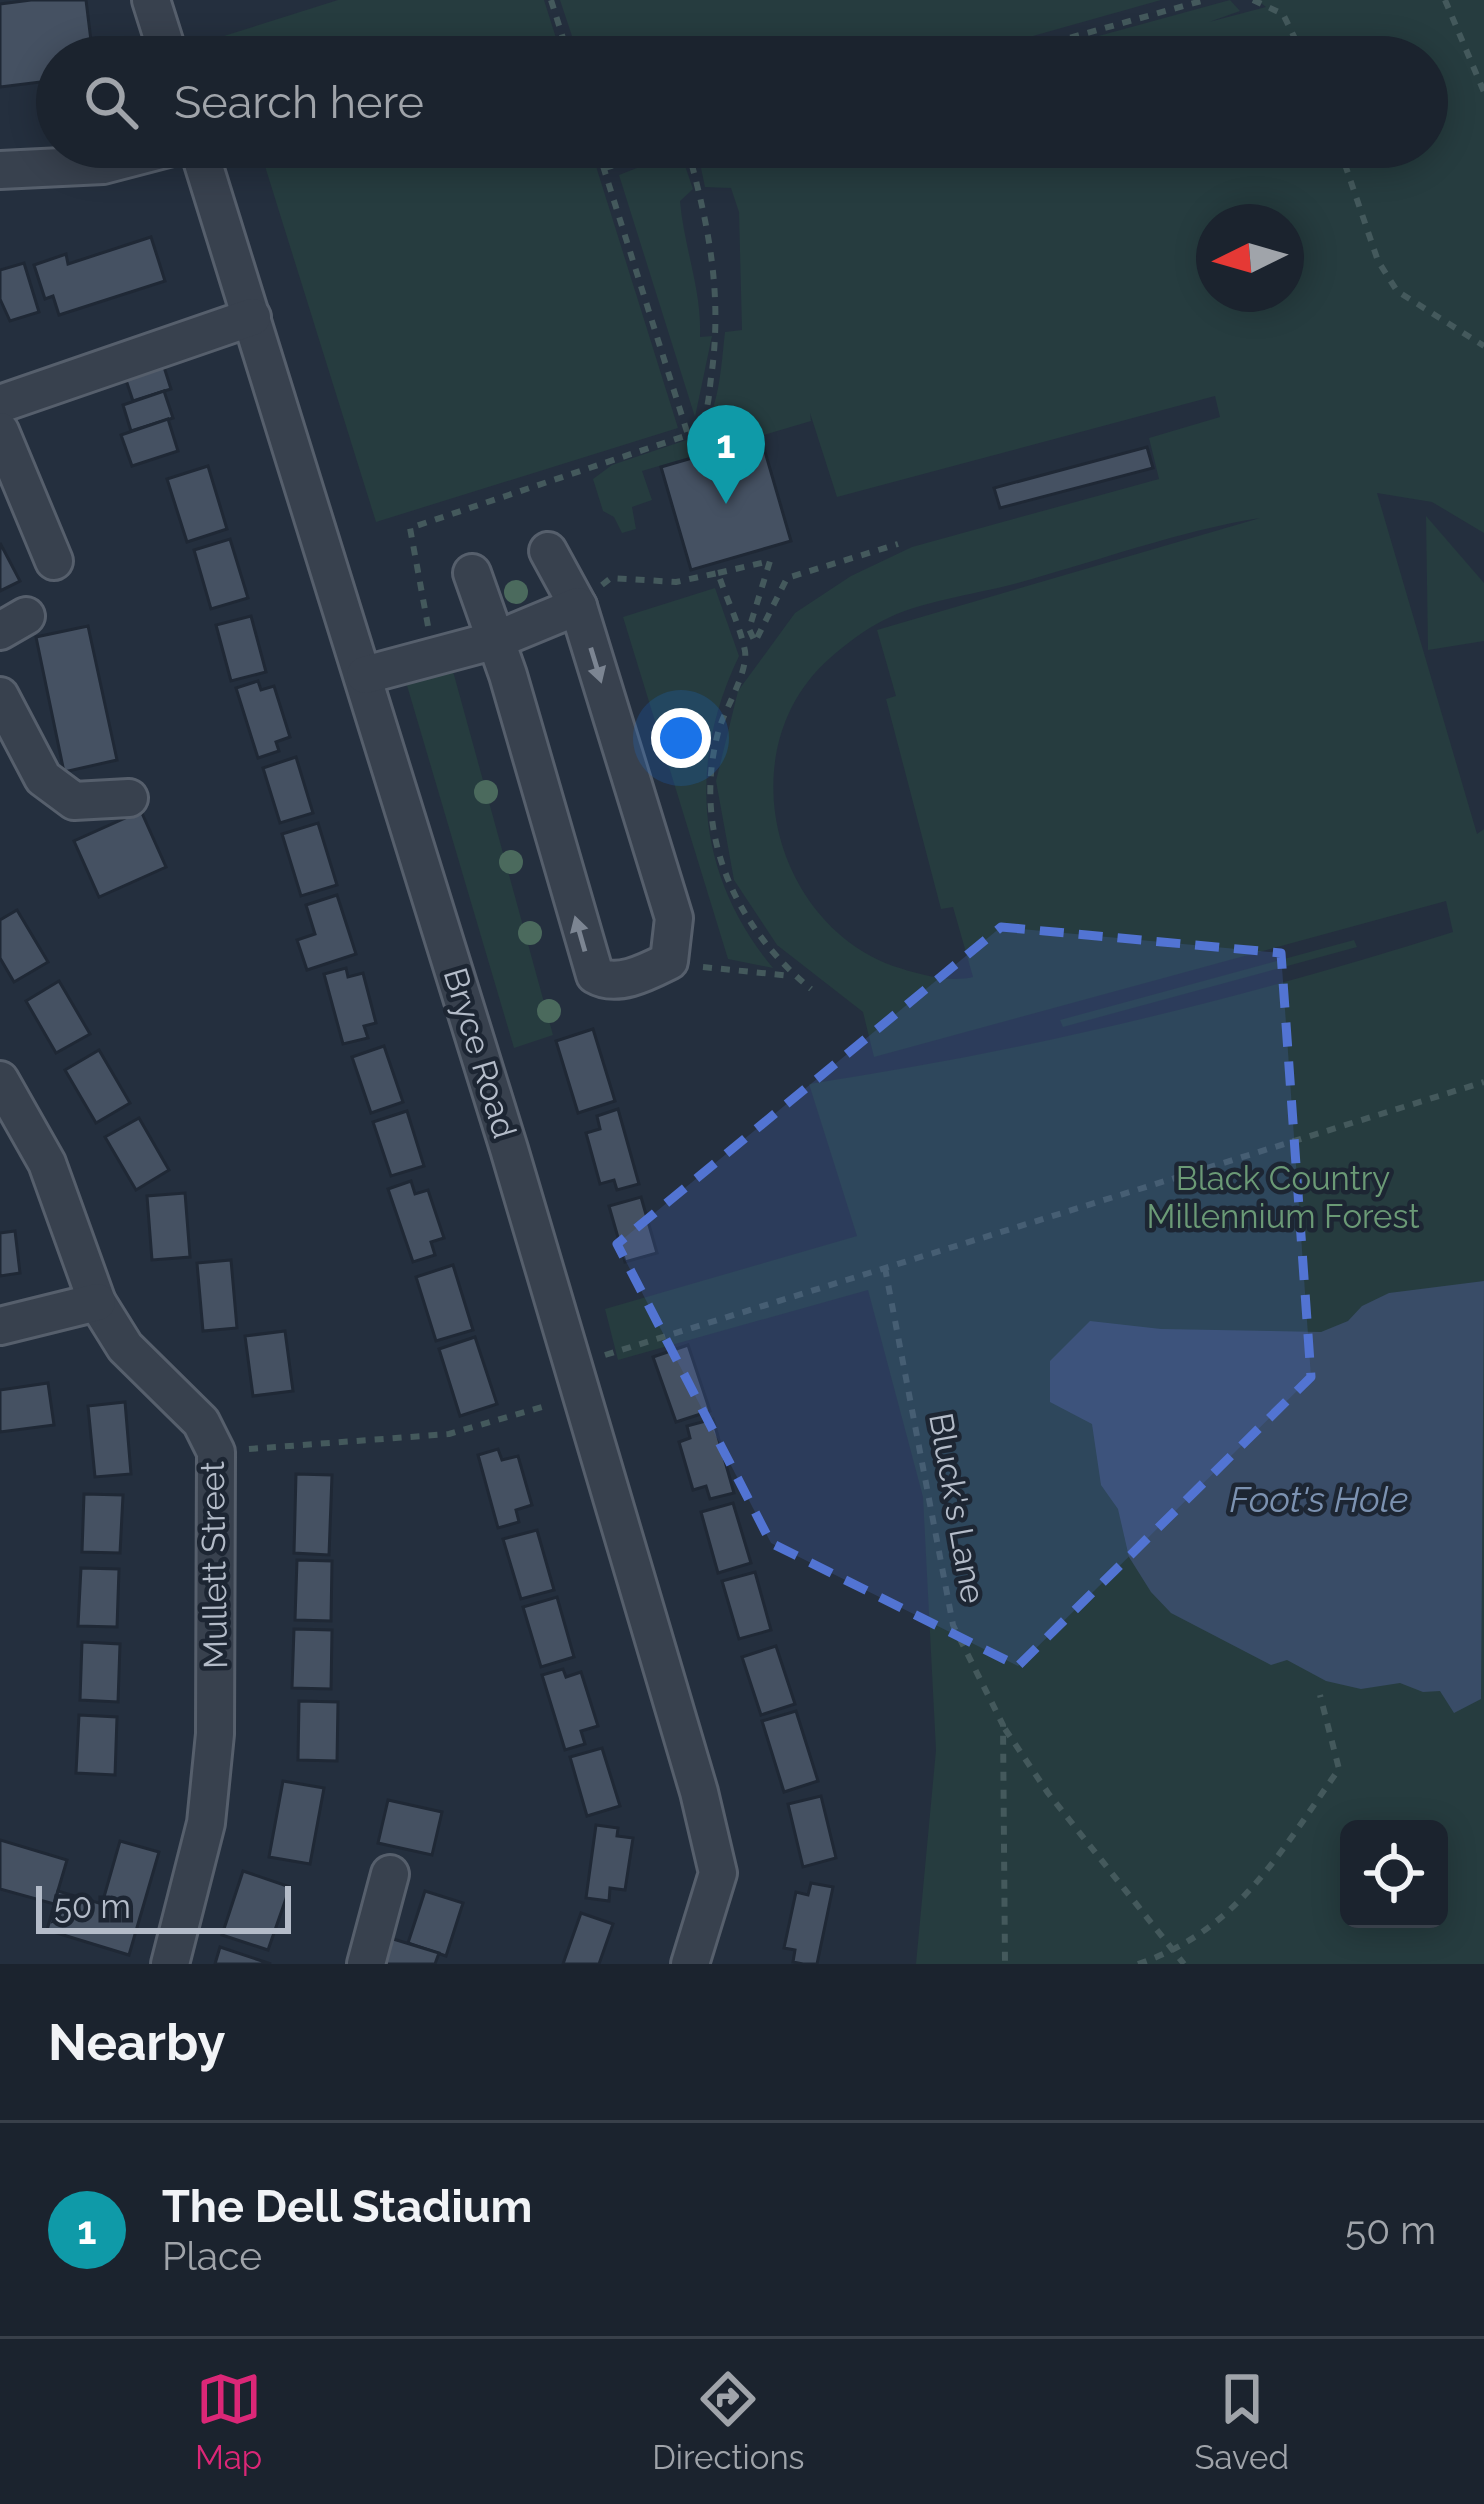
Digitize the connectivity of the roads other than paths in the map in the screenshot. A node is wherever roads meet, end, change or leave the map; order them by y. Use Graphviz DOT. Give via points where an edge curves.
graph roads {
  1 [pos="151,0"];
  2 [pos="163,36"];
  3 [pos="41,168"];
  4 [pos="206,168"];
  5 [pos="0,170"];
  6 [pos="253,317"];
  7 [pos="0,404"];
  8 [pos="0,431"];
  9 [pos="548,550"];
  10 [pos="54,561"];
  11 [pos="472,573"];
  12 [pos="578,606"];
  13 [pos="496,640"];
  14 [pos="365,675"];
  15 [pos="0,696"];
  16 [pos="129,798"];
  17 [pos="0,1080"];
  18 [pos="97,1302"];
  19 [pos="0,1326"];
  20 [pos="390,1874"];
  21 [pos="170,1964"];
  22 [pos="366,1964"];
  23 [pos="690,1964"];
  1 -- 2 [label="street"];
  3 -- 5 [label="street"];
  4 -- 6 [label="street, Bryce Road"];
  6 -- 7 [label="street"];
  6 -- 14 [label="street, Bryce Road"];
  8 -- 10 [label="street"];
  9 -- 12 [label="street"];
  11 -- 13 [label="street"];
  12 -- 13 [label="street"];
  12 -- 13 [label="street, one-way" via="674,918 669,962 643,974 605,981 589,963"];
  13 -- 14 [label="street"];
  14 -- 23 [label="street, Bryce Road" via="700,1792 718,1873"];
  15 -- 16 [label="street" via="43,778 74,801"];
  17 -- 18 [label="street, Mullett Street" via="47,1162"];
  18 -- 19 [label="street"];
  18 -- 21 [label="street, Mullett Street" via="125,1347 201,1422 216,1452 215,1734 206,1823"];
  20 -- 22 [label="street"];
}
